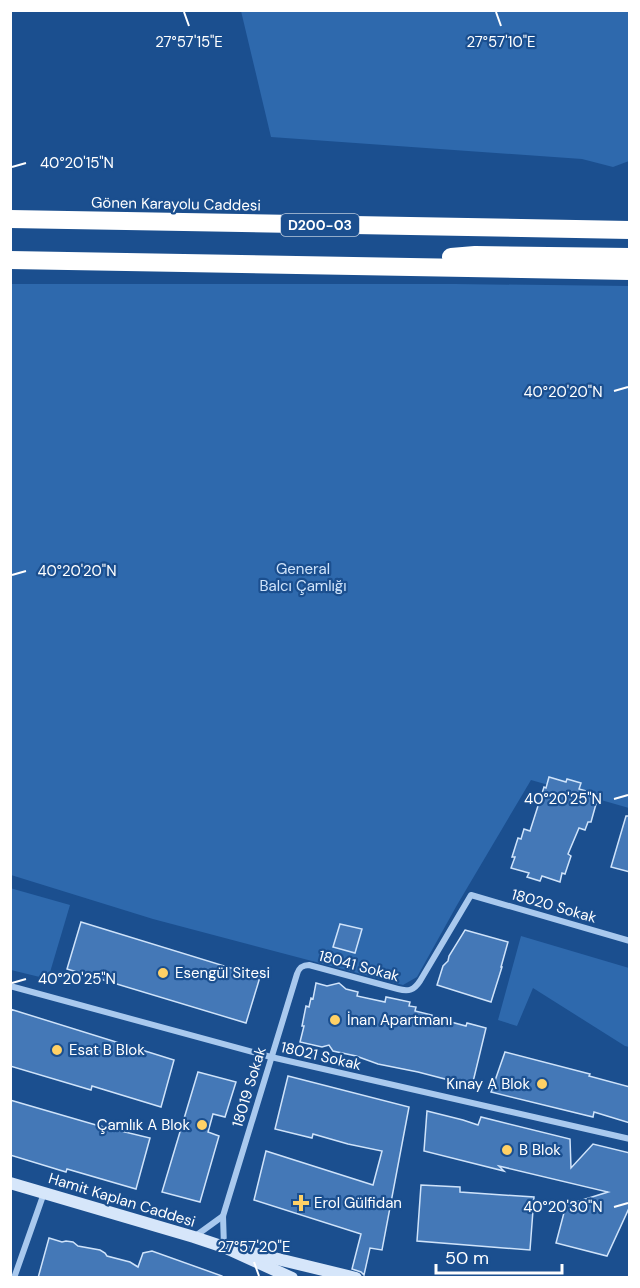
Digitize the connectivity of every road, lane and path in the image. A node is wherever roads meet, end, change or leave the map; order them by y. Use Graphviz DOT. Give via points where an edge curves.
graph roads {
  1 [pos="10,219"];
  2 [pos="630,230"];
  3 [pos="630,257"];
  4 [pos="10,260"];
  5 [pos="399,267"];
  6 [pos="630,271"];
  7 [pos="630,941"];
  8 [pos="301,967"];
  9 [pos="10,986"];
  10 [pos="413,990"];
  11 [pos="271,1057"];
  12 [pos="630,1139"];
  13 [pos="10,1184"];
  14 [pos="44,1192"];
  15 [pos="223,1216"];
  16 [pos="194,1237"];
  17 [pos="224,1247"];
  18 [pos="15,1278"];
  19 [pos="292,1278"];
  20 [pos="356,1278"];
  1 -- 2 [label="highway, Gönen Karayolu Caddesi / D200-03"];
  3 -- 5 [label="highway" via="475,255"];
  4 -- 5 [label="highway"];
  5 -- 6 [label="highway"];
  7 -- 10 [label="street, 18020 Sokak" via="471,895"];
  8 -- 10 [label="street, 18041 Sokak" via="309,964"];
  8 -- 11 [label="street, 18019 Sokak"];
  9 -- 11 [label="street, 18021 Sokak"];
  11 -- 12 [label="street, 18021 Sokak"];
  11 -- 15 [label="street, 18019 Sokak"];
  13 -- 14 [label="main road, Hamit Kaplan Caddesi"];
  14 -- 16 [label="main road, Hamit Kaplan Caddesi"];
  14 -- 18 [label="street"];
  15 -- 16 [label="street"];
  15 -- 17 [label="street, 18019 Sokak"];
  16 -- 17 [label="main road, Hamit Kaplan Caddesi"];
  17 -- 19 [label="main road, Hamit Kaplan Caddesi"];
  17 -- 20 [label="main road, Hamit Kaplan Caddesi"];
}
